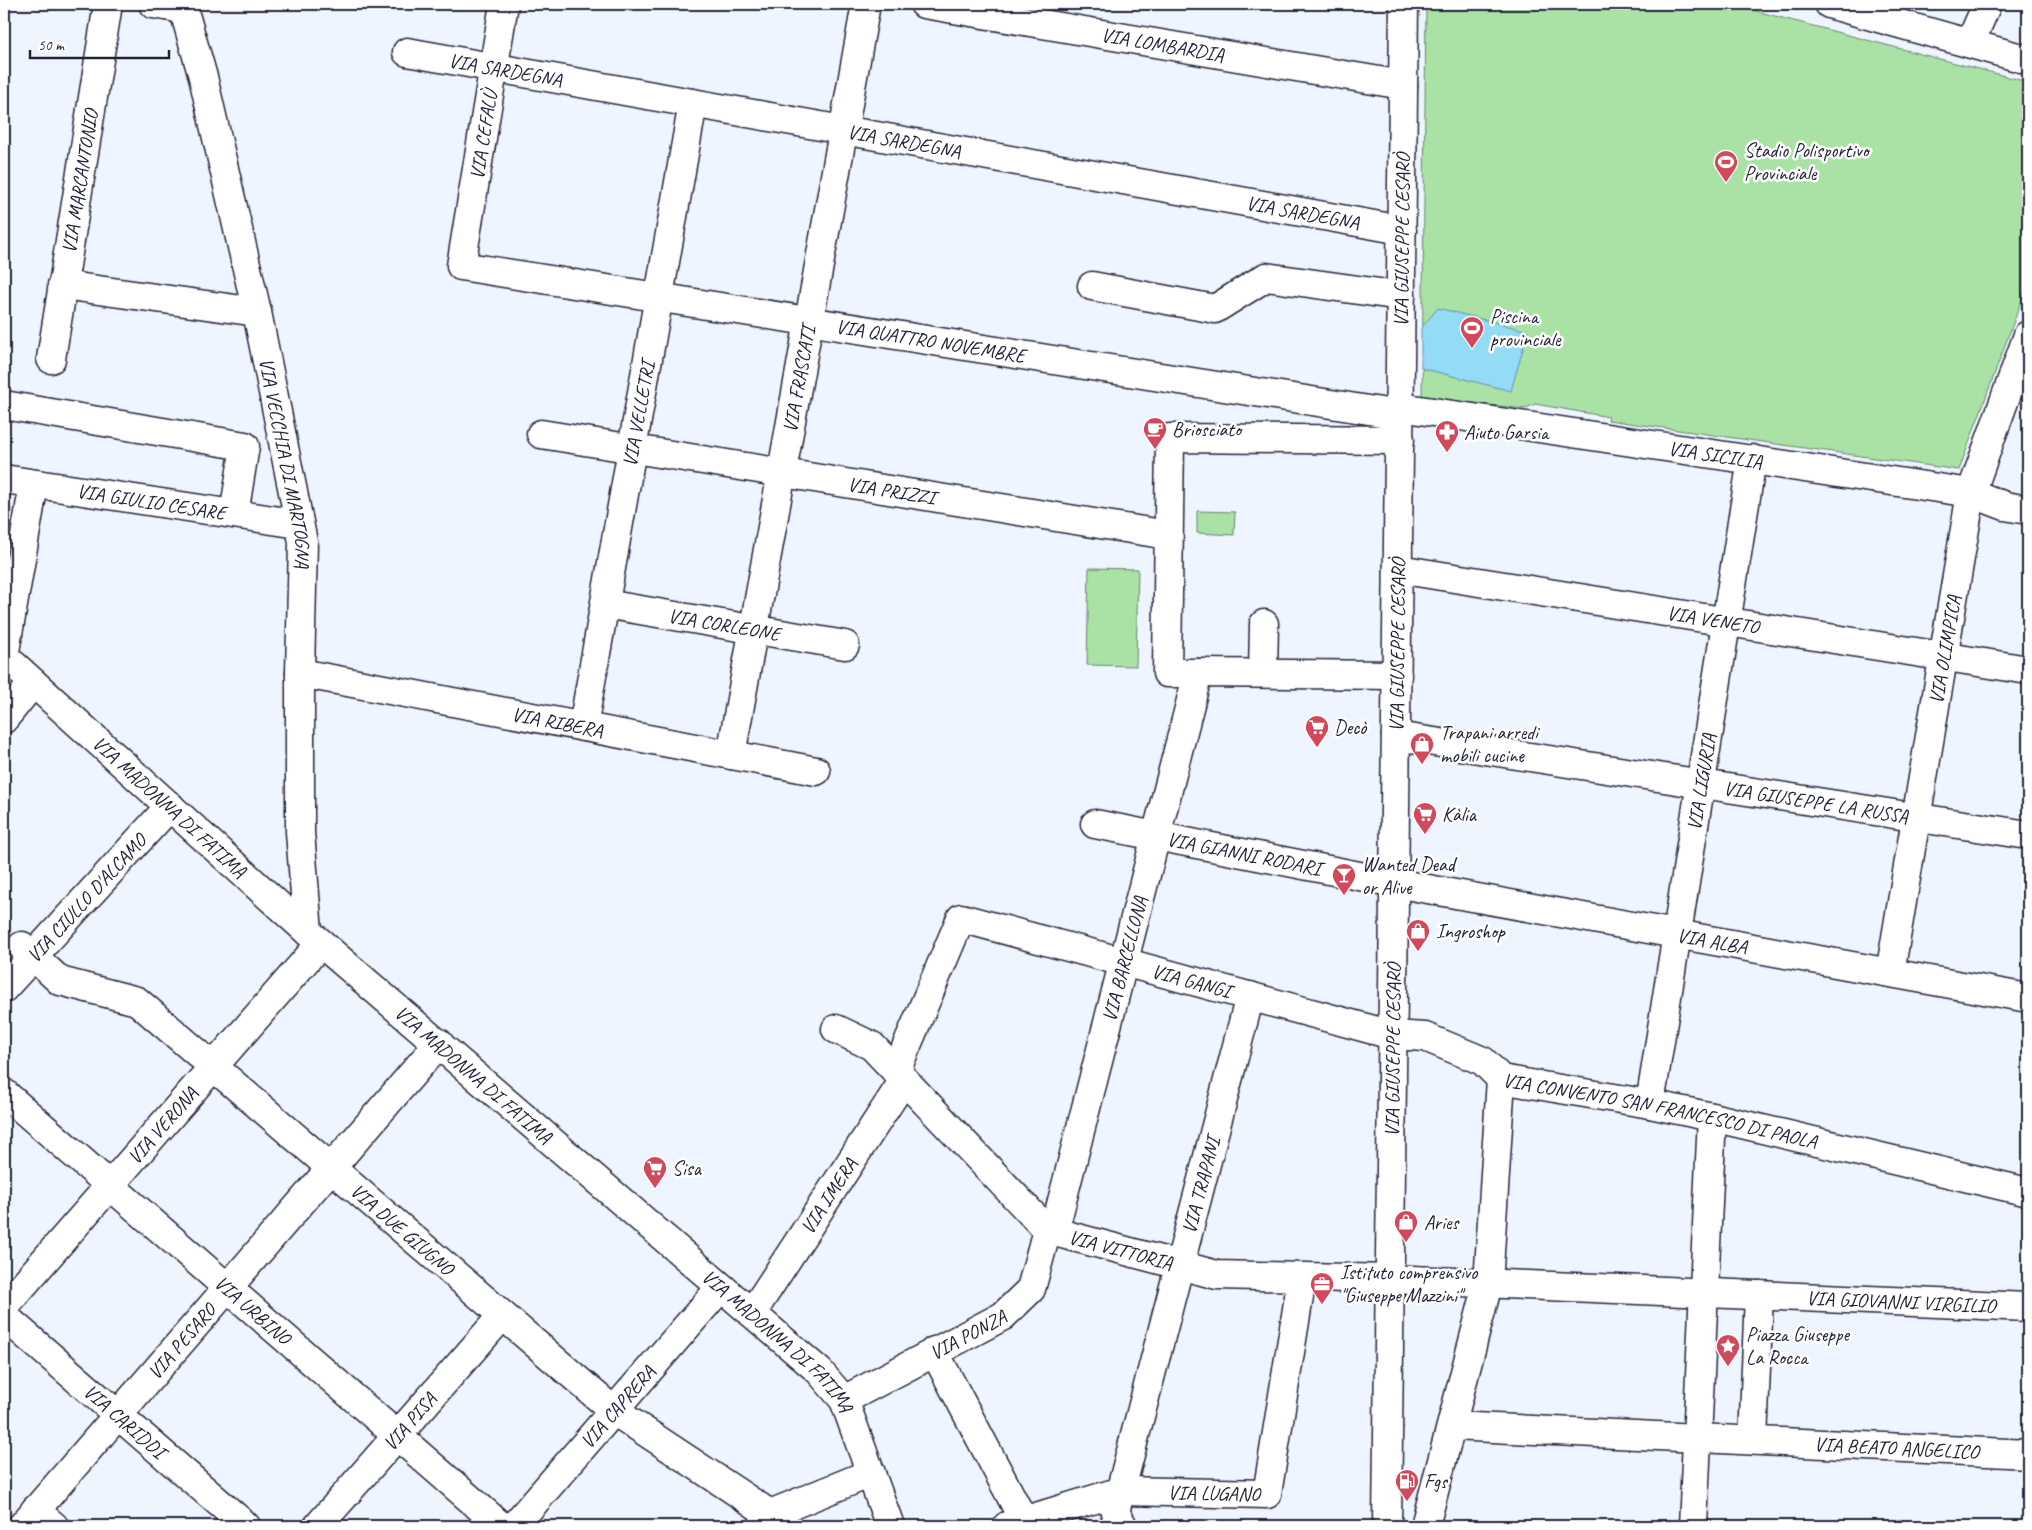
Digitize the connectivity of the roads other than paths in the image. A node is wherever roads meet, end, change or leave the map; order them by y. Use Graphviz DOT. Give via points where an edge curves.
graph roads {
  1 [pos="108,4"];
  2 [pos="154,4"];
  3 [pos="504,4"];
  4 [pos="866,4"];
  5 [pos="924,4"];
  6 [pos="1404,4"];
  7 [pos="1829,4"];
  8 [pos="1987,4"];
  9 [pos="183,6"];
  10 [pos="1970,43"];
  11 [pos="407,52"];
  12 [pos="2028,60"];
  13 [pos="494,67"];
  14 [pos="1404,86"];
  15 [pos="693,102"];
  16 [pos="844,129"];
  17 [pos="1402,230"];
  18 [pos="461,266"];
  19 [pos="62,285"];
  20 [pos="1092,286"];
  21 [pos="1401,296"];
  22 [pos="659,298"];
  23 [pos="257,312"];
  24 [pos="809,322"];
  25 [pos="2028,335"];
  26 [pos="51,359"];
  27 [pos="4,406"];
  28 [pos="1400,421"];
  29 [pos="541,434"];
  30 [pos="632,449"];
  31 [pos="1752,459"];
  32 [pos="782,473"];
  33 [pos="4,479"];
  34 [pos="34,484"];
  35 [pos="1971,493"];
  36 [pos="2028,510"];
  37 [pos="234,514"];
  38 [pos="299,524"];
  39 [pos="1160,534"];
  40 [pos="1398,569"];
  41 [pos="605,604"];
  42 [pos="1726,621"];
  43 [pos="1264,624"];
  44 [pos="754,630"];
  45 [pos="845,645"];
  46 [pos="1943,656"];
  47 [pos="4,657"];
  48 [pos="2028,670"];
  49 [pos="300,673"];
  50 [pos="1263,674"];
  51 [pos="1397,675"];
  52 [pos="1196,679"];
  53 [pos="33,683"];
  54 [pos="4,719"];
  55 [pos="583,727"];
  56 [pos="1396,736"];
  57 [pos="731,755"];
  58 [pos="816,771"];
  59 [pos="1701,784"];
  60 [pos="164,801"];
  61 [pos="1916,817"];
  62 [pos="1095,824"];
  63 [pos="2028,835"];
  64 [pos="1156,836"];
  65 [pos="1394,883"];
  66 [pos="961,918"];
  67 [pos="1677,934"];
  68 [pos="315,938"];
  69 [pos="27,951"];
  70 [pos="1124,962"];
  71 [pos="4,966"];
  72 [pos="1890,973"];
  73 [pos="4,988"];
  74 [pos="1250,996"];
  75 [pos="2028,998"];
  76 [pos="836,1028"];
  77 [pos="1392,1035"];
  78 [pos="439,1043"];
  79 [pos="213,1067"];
  80 [pos="900,1076"];
  81 [pos="1501,1079"];
  82 [pos="4,1093"];
  83 [pos="1650,1104"];
  84 [pos="1712,1117"];
  85 [pos="331,1168"];
  86 [pos="109,1186"];
  87 [pos="2028,1192"];
  88 [pos="1051,1231"];
  89 [pos="1180,1265"];
  90 [pos="1302,1278"];
  91 [pos="1390,1279"];
  92 [pos="1488,1284"];
  93 [pos="721,1287"];
  94 [pos="227,1289"];
  95 [pos="1700,1289"];
  96 [pos="1766,1295"];
  97 [pos="2028,1306"];
  98 [pos="4,1307"];
  99 [pos="752,1313"];
  100 [pos="4,1316"];
  101 [pos="502,1316"];
  102 [pos="934,1351"];
  103 [pos="844,1400"];
  104 [pos="614,1411"];
  105 [pos="118,1415"];
  106 [pos="1452,1426"];
  107 [pos="397,1436"];
  108 [pos="1759,1441"];
  109 [pos="1692,1444"];
  110 [pos="2028,1454"];
  111 [pos="871,1473"];
  112 [pos="1121,1492"];
  113 [pos="766,1520"];
  114 [pos="37,1521"];
  115 [pos="1015,1524"];
  116 [pos="246,1526"];
  117 [pos="318,1526"];
  118 [pos="501,1526"];
  119 [pos="514,1526"];
  120 [pos="890,1526"];
  121 [pos="1124,1526"];
  122 [pos="1388,1526"];
  123 [pos="1425,1526"];
  124 [pos="1693,1526"];
  1 -- 19 [label="street, VIA MARCANTONIO"];
  2 -- 9 [label="street"];
  3 -- 13 [label="street, VIA CEFALÙ"];
  4 -- 16 [label="street, VIA FRASCATI"];
  5 -- 14 [label="street, VIA LOMBARDIA"];
  6 -- 14 [label="street, VIA GIUSEPPE CESARÒ"];
  7 -- 10 [label="street"];
  8 -- 10 [label="street"];
  9 -- 23 [label="street, VIA VECCHIA DI MARTOGNA" via="203,76"];
  10 -- 12 [label="street"];
  11 -- 13 [label="street, VIA SARDEGNA"];
  13 -- 15 [label="street, VIA SARDEGNA"];
  13 -- 18 [label="street, VIA CEFALÙ"];
  14 -- 17 [label="street, VIA GIUSEPPE CESARÒ"];
  15 -- 16 [label="street, VIA SARDEGNA"];
  15 -- 22 [label="street, VIA VELLETRI"];
  16 -- 17 [label="street, VIA SARDEGNA"];
  16 -- 24 [label="street, VIA FRASCATI"];
  17 -- 21 [label="street, VIA GIUSEPPE CESARÒ"];
  18 -- 22 [label="street, VIA QUATTRO NOVEMBRE"];
  19 -- 23 [label="street"];
  19 -- 26 [label="street, VIA MARCANTONIO"];
  20 -- 21 [label="street" via="1215,309 1266,277"];
  21 -- 28 [label="street, VIA GIUSEPPE CESARÒ"];
  22 -- 24 [label="street, VIA QUATTRO NOVEMBRE"];
  22 -- 30 [label="street, VIA VELLETRI"];
  23 -- 38 [label="street, VIA VECCHIA DI MARTOGNA"];
  24 -- 28 [label="street, VIA QUATTRO NOVEMBRE"];
  24 -- 32 [label="street, VIA FRASCATI"];
  25 -- 35 [label="street, VIA OLIMPICA"];
  27 -- 37 [label="street" via="246,446"];
  28 -- 31 [label="street, VIA SICILIA"];
  28 -- 39 [label="street" via="1170,438 1169,473"];
  28 -- 40 [label="street, VIA GIUSEPPE CESARÒ"];
  29 -- 30 [label="street, VIA PRIZZI"];
  30 -- 32 [label="street, VIA PRIZZI"];
  30 -- 41 [label="street, VIA VELLETRI"];
  31 -- 35 [label="street, VIA SICILIA"];
  31 -- 42 [label="street, VIA LIGURIA"];
  32 -- 39 [label="street, VIA PRIZZI"];
  32 -- 44 [label="street, VIA FRASCATI"];
  33 -- 34 [label="street, VIA GIULIO CESARE"];
  34 -- 37 [label="street, VIA GIULIO CESARE"];
  34 -- 47 [label="street"];
  35 -- 36 [label="street, VIA SICILIA" via="2005,506"];
  35 -- 46 [label="street, VIA OLIMPICA"];
  37 -- 38 [label="street, VIA GIULIO CESARE"];
  38 -- 49 [label="street, VIA VECCHIA DI MARTOGNA" via="303,542"];
  39 -- 52 [label="street" via="1167,673"];
  40 -- 42 [label="street, VIA VENETO"];
  40 -- 51 [label="street, VIA GIUSEPPE CESARÒ"];
  41 -- 44 [label="street, VIA CORLEONE"];
  41 -- 55 [label="street, VIA VELLETRI"];
  42 -- 46 [label="street, VIA VENETO"];
  42 -- 59 [label="street, VIA LIGURIA"];
  43 -- 50 [label="street"];
  44 -- 45 [label="street, VIA CORLEONE"];
  44 -- 57 [label="street, VIA FRASCATI"];
  46 -- 48 [label="street, VIA VENETO"];
  46 -- 61 [label="street, VIA OLIMPICA"];
  47 -- 53 [label="street, VIA MADONNA DI FATIMA"];
  49 -- 55 [label="street, VIA RIBERA"];
  49 -- 68 [label="street, VIA VECCHIA DI MARTOGNA" via="300,832"];
  50 -- 51 [label="street"];
  50 -- 52 [label="street"];
  51 -- 56 [label="street, VIA GIUSEPPE CESARÒ"];
  52 -- 64 [label="street, VIA BARCELLONA"];
  53 -- 54 [label="street"];
  53 -- 60 [label="street, VIA MADONNA DI FATIMA"];
  55 -- 57 [label="street, VIA RIBERA"];
  56 -- 59 [label="street, VIA GIUSEPPE LA RUSSA"];
  56 -- 65 [label="street, VIA GIUSEPPE CESARÒ"];
  57 -- 58 [label="street, VIA RIBERA"];
  59 -- 61 [label="street, VIA GIUSEPPE LA RUSSA"];
  59 -- 67 [label="street, VIA LIGURIA"];
  60 -- 68 [label="street, VIA MADONNA DI FATIMA"];
  60 -- 69 [label="street, VIA CIULLO D'ALCAMO"];
  61 -- 63 [label="street, VIA GIUSEPPE LA RUSSA"];
  61 -- 72 [label="street, VIA OLIMPICA"];
  62 -- 64 [label="street, VIA GIANNI RODARI"];
  64 -- 65 [label="street, VIA GIANNI RODARI"];
  64 -- 70 [label="street, VIA BARCELLONA"];
  65 -- 67 [label="street, VIA ALBA"];
  65 -- 77 [label="street, VIA GIUSEPPE CESARÒ"];
  66 -- 70 [label="street, VIA GANGI"];
  66 -- 80 [label="street, VIA IMERA"];
  67 -- 72 [label="street, VIA ALBA"];
  67 -- 83 [label="street, VIA LIGURIA"];
  68 -- 78 [label="street, VIA MADONNA DI FATIMA"];
  68 -- 79 [label="street, VIA VERONA"];
  69 -- 71 [label="street, VIA CIULLO D'ALCAMO"];
  69 -- 73 [label="street, VIA CIULLO D'ALCAMO"];
  69 -- 79 [label="street, VIA DUE GIUGNO" via="60,981 137,1001"];
  70 -- 74 [label="street, VIA GANGI"];
  70 -- 88 [label="street, VIA BARCELLONA"];
  72 -- 75 [label="street, VIA ALBA"];
  74 -- 77 [label="street, VIA GANGI"];
  74 -- 89 [label="street, VIA TRAPANI"];
  76 -- 80 [label="street, VIA VITTORIA" via="872,1046"];
  77 -- 81 [label="street, VIA GANGI" via="1434,1040 1483,1061"];
  77 -- 91 [label="street, VIA GIUSEPPE CESARÒ"];
  78 -- 85 [label="street, VIA PESARO"];
  78 -- 93 [label="street, VIA MADONNA DI FATIMA"];
  79 -- 85 [label="street, VIA DUE GIUGNO"];
  79 -- 86 [label="street, VIA VERONA"];
  80 -- 88 [label="street, VIA VITTORIA"];
  80 -- 99 [label="street, VIA IMERA"];
  81 -- 83 [label="street, VIA CONVENTO SAN FRANCESCO DI PAOLA"];
  81 -- 92 [label="street, VIA CONVENTO SAN FRANCESCO DI PAOLA"];
  82 -- 86 [label="street, VIA URBINO"];
  83 -- 84 [label="street, VIA CONVENTO SAN FRANCESCO DI PAOLA"];
  84 -- 87 [label="street, VIA CONVENTO SAN FRANCESCO DI PAOLA"];
  84 -- 95 [label="street"];
  85 -- 94 [label="street, VIA PESARO"];
  85 -- 101 [label="street, VIA DUE GIUGNO"];
  86 -- 94 [label="street, VIA URBINO"];
  86 -- 98 [label="street, VIA VERONA"];
  88 -- 89 [label="street, VIA VITTORIA"];
  88 -- 102 [label="street, VIA PONZA" via="1031,1289 1003,1316"];
  89 -- 90 [label="street, VIA VITTORIA" via="1217,1275"];
  89 -- 112 [label="street, VIA TRAPANI"];
  90 -- 91 [label="street, VIA VITTORIA"];
  90 -- 112 [label="street, VIA LUGANO" via="1267,1494"];
  91 -- 92 [label="street, VIA VITTORIA"];
  91 -- 122 [label="street, VIA GIUSEPPE CESARÒ"];
  92 -- 95 [label="street"];
  92 -- 106 [label="street, VIA CONVENTO SAN FRANCESCO DI PAOLA"];
  93 -- 99 [label="street, VIA MADONNA DI FATIMA"];
  93 -- 104 [label="street, VIA CAPRERA"];
  94 -- 105 [label="street, VIA PESARO"];
  94 -- 107 [label="street, VIA URBINO"];
  95 -- 96 [label="street, VIA GIOVANNI VIRGILIO"];
  95 -- 109 [label="street"];
  96 -- 97 [label="street, VIA GIOVANNI VIRGILIO"];
  96 -- 108 [label="street"];
  99 -- 103 [label="street, VIA MADONNA DI FATIMA" via="819,1372"];
  100 -- 105 [label="street, VIA CARIDDI"];
  101 -- 104 [label="street, VIA DUE GIUGNO"];
  101 -- 107 [label="street, VIA PISA"];
  102 -- 103 [label="street, VIA PONZA"];
  102 -- 115 [label="street"];
  103 -- 111 [label="street, VIA MADONNA DI FATIMA"];
  104 -- 113 [label="street, VIA DUE GIUGNO"];
  104 -- 119 [label="street, VIA CAPRERA"];
  105 -- 114 [label="street, VIA PESARO"];
  105 -- 116 [label="street, VIA CARIDDI"];
  106 -- 109 [label="street"];
  106 -- 123 [label="street, VIA CONVENTO SAN FRANCESCO DI PAOLA"];
  107 -- 117 [label="street, VIA PISA"];
  107 -- 118 [label="street, VIA URBINO"];
  108 -- 109 [label="street, VIA BEATO ANGELICO"];
  108 -- 110 [label="street, VIA BEATO ANGELICO"];
  109 -- 124 [label="street"];
  111 -- 113 [label="street"];
  111 -- 120 [label="street, VIA MADONNA DI FATIMA"];
  112 -- 115 [label="street, VIA LUGANO"];
  112 -- 121 [label="street, VIA TRAPANI" via="1115,1512"];
}
